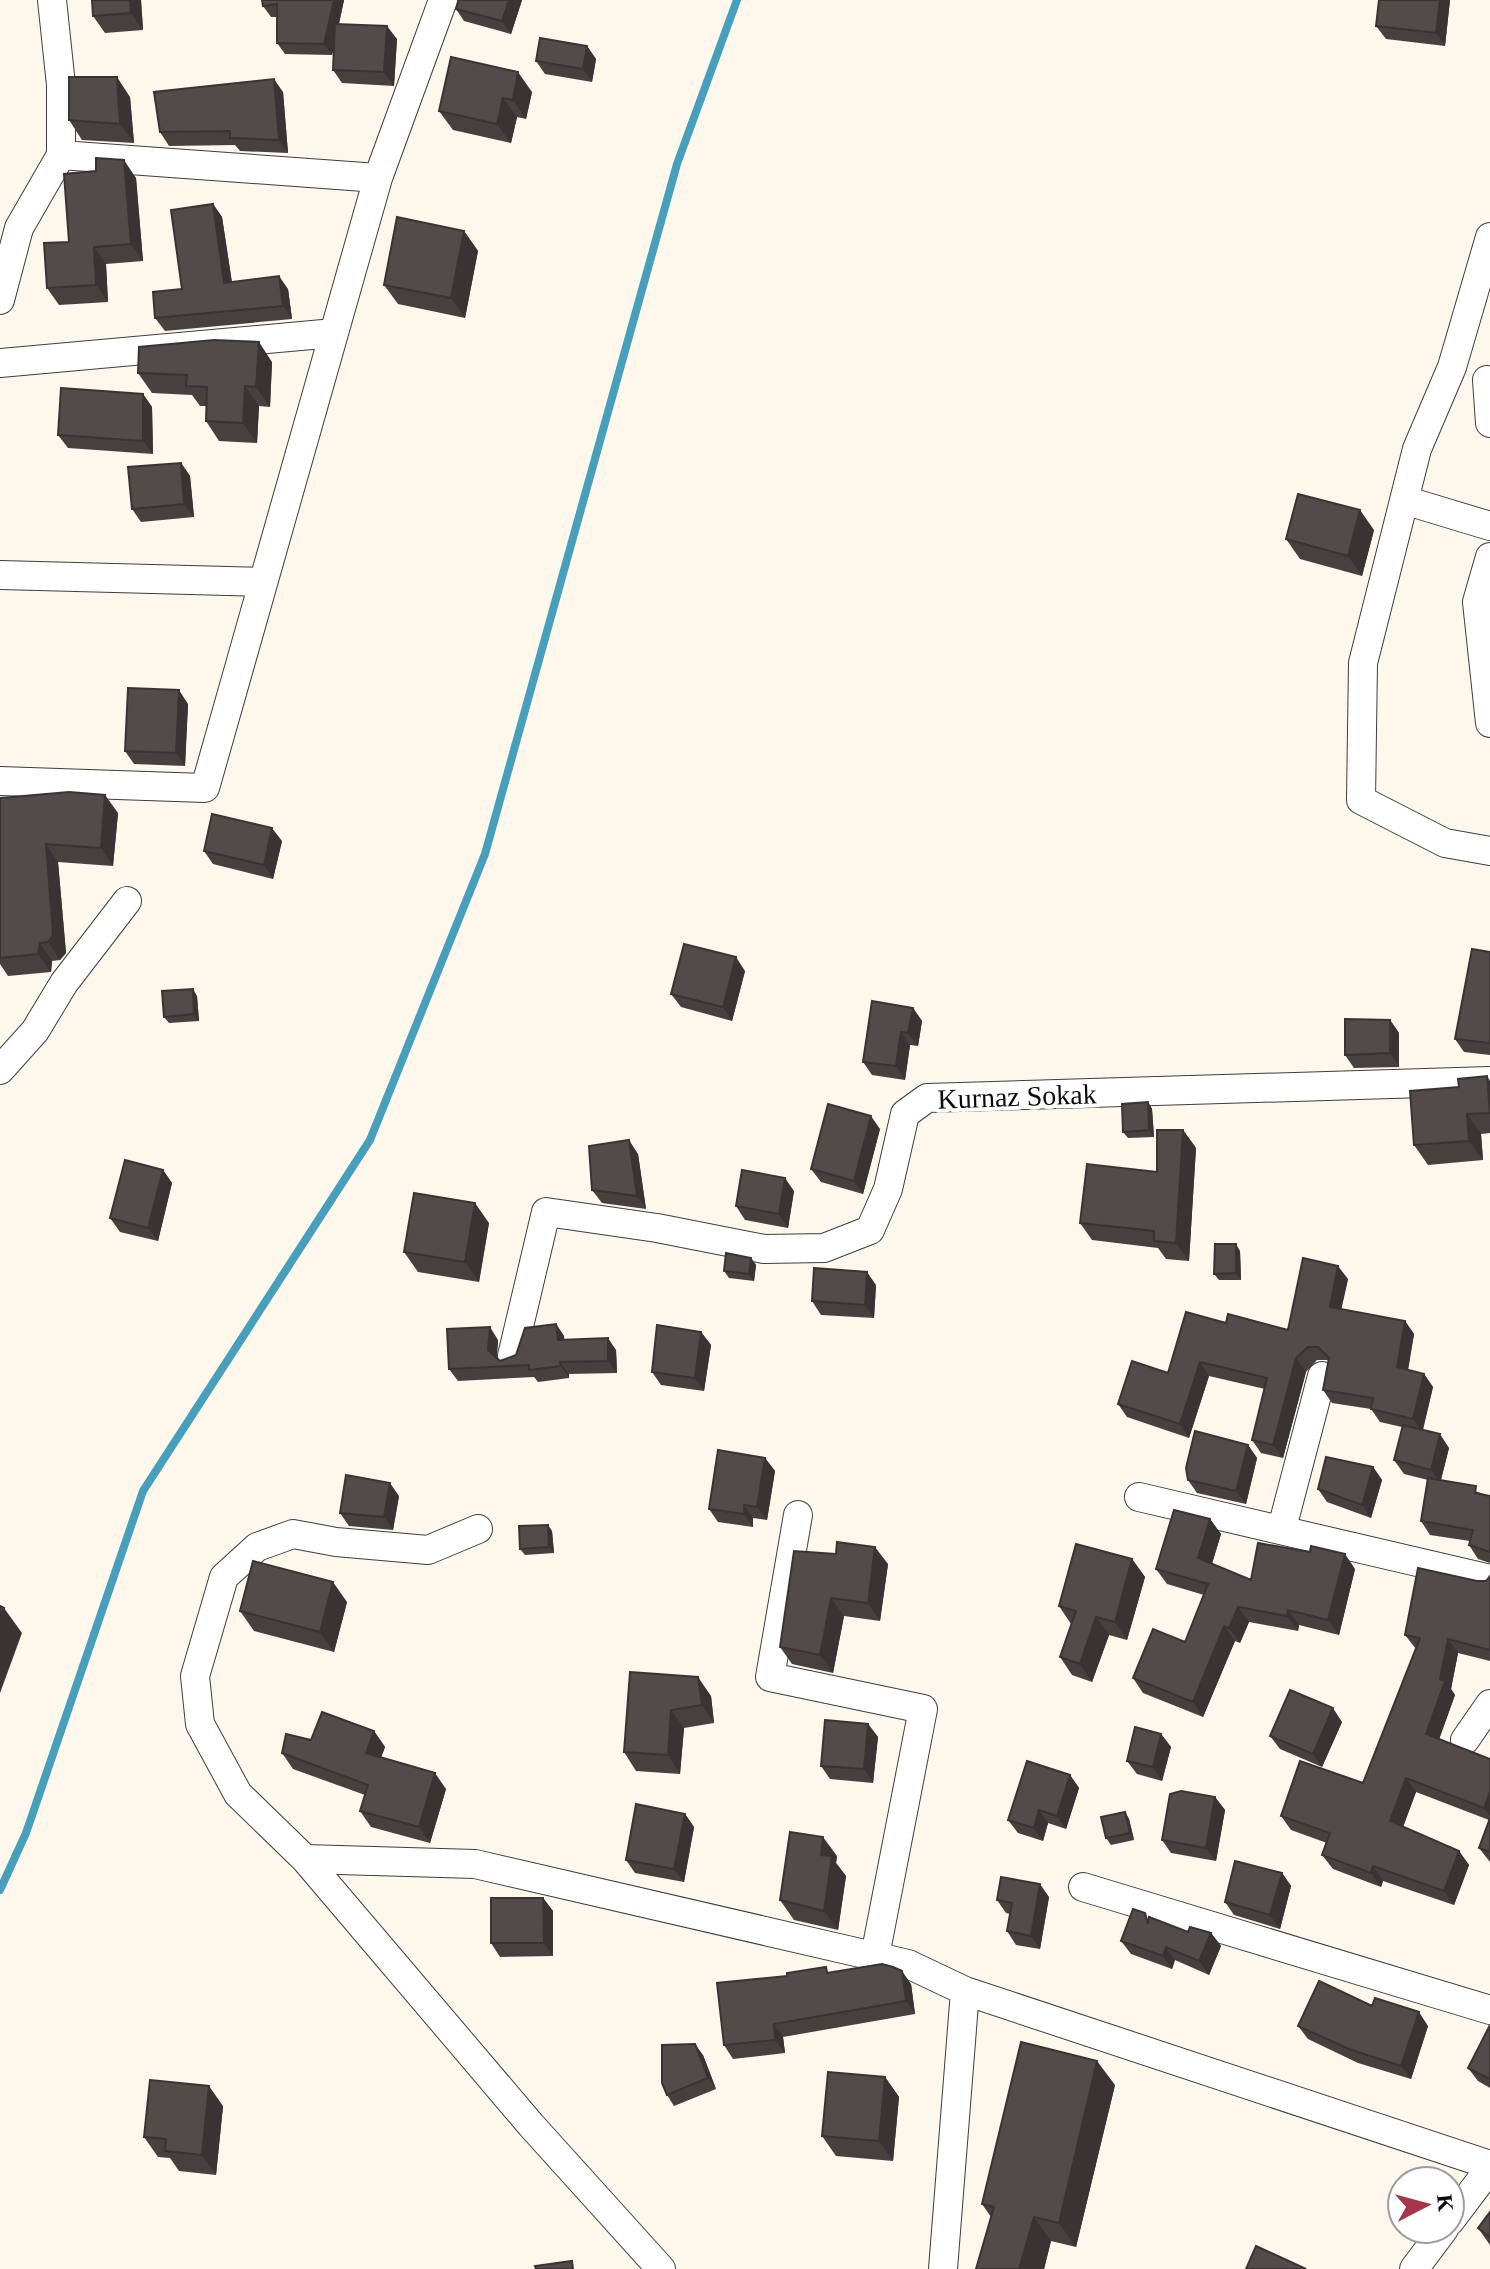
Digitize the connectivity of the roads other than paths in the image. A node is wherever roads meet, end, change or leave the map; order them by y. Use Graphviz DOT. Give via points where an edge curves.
graph roads {
  1 [pos="52,0"];
  2 [pos="443,0"];
  3 [pos="61,155"];
  4 [pos="378,178"];
  5 [pos="1490,237"];
  6 [pos="0,300"];
  7 [pos="334,333"];
  8 [pos="0,363"];
  9 [pos="1452,367"];
  10 [pos="1488,380"];
  11 [pos="1490,423"];
  12 [pos="1404,500"];
  13 [pos="1490,526"];
  14 [pos="1490,557"];
  15 [pos="0,575"];
  16 [pos="261,582"];
  17 [pos="1490,723"];
  18 [pos="0,781"];
  19 [pos="1490,851"];
  20 [pos="127,901"];
  21 [pos="0,1070"];
  22 [pos="1490,1081"];
  23 [pos="512,1356"];
  24 [pos="1322,1376"];
  25 [pos="1139,1497"];
  26 [pos="798,1515"];
  27 [pos="1282,1528"];
  28 [pos="478,1529"];
  29 [pos="1490,1579"];
  30 [pos="1490,1704"];
  31 [pos="1465,1740"];
  32 [pos="305,1859"];
  33 [pos="1083,1887"];
  34 [pos="875,1956"];
  35 [pos="965,1991"];
  36 [pos="1490,2010"];
  37 [pos="1490,2167"];
  38 [pos="1466,2199"];
  39 [pos="1432,2245"];
  40 [pos="661,2269"];
  41 [pos="943,2269"];
  42 [pos="1414,2269"];
  1 -- 3 [label="street" via="61,85"];
  2 -- 4 [label="street"];
  3 -- 4 [label="street"];
  3 -- 6 [label="street" via="19,228"];
  4 -- 7 [label="street"];
  5 -- 9 [label="street"];
  7 -- 8 [label="street"];
  7 -- 16 [label="street"];
  9 -- 10 [label="street"];
  9 -- 12 [label="street" via="1417,449"];
  10 -- 11 [label="street"];
  12 -- 13 [label="street"];
  12 -- 19 [label="street" via="1363,663 1361,800 1445,843"];
  14 -- 17 [label="street" via="1477,602"];
  15 -- 16 [label="street"];
  16 -- 18 [label="street" via="205,788"];
  20 -- 21 [label="street" via="64,983 35,1031"];
  22 -- 23 [label="street, Kurnaz Sokak" via="927,1098 905,1114 888,1189 870,1230 824,1248 764,1249 546,1212"];
  24 -- 27 [label="street"];
  25 -- 27 [label="street"];
  26 -- 34 [label="street" via="770,1677 923,1709"];
  27 -- 29 [label="street"];
  28 -- 32 [label="street" via="428,1550 293,1534 257,1547 224,1577 195,1676 200,1724 238,1794"];
  30 -- 31 [label="street"];
  32 -- 34 [label="street" via="475,1864"];
  32 -- 40 [label="street"];
  33 -- 36 [label="street"];
  34 -- 35 [label="street" via="908,1964"];
  35 -- 37 [label="street"];
  35 -- 41 [label="street"];
  37 -- 38 [label="street"];
  39 -- 42 [label="street"];
}
